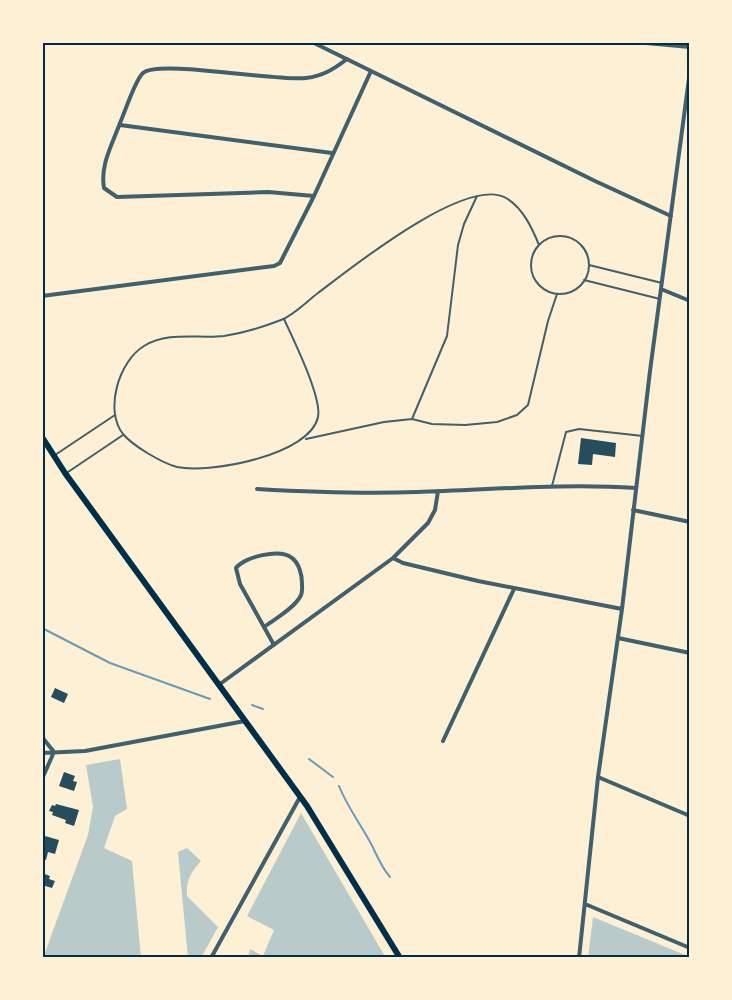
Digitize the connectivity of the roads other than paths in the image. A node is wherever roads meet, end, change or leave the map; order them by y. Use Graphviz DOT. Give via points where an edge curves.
graph roads {
  1 [pos="312,42"];
  2 [pos="328,42"];
  3 [pos="635,42"];
  4 [pos="643,43"];
  5 [pos="323,47"];
  6 [pos="690,47"];
  7 [pos="347,59"];
  8 [pos="370,71"];
  9 [pos="690,73"];
  10 [pos="120,125"];
  11 [pos="332,153"];
  12 [pos="314,196"];
  13 [pos="477,196"];
  14 [pos="671,216"];
  15 [pos="539,246"];
  16 [pos="588,264"];
  17 [pos="585,280"];
  18 [pos="662,283"];
  19 [pos="661,289"];
  20 [pos="557,294"];
  21 [pos="42,296"];
  22 [pos="660,299"];
  23 [pos="690,301"];
  24 [pos="284,319"];
  25 [pos="115,415"];
  26 [pos="412,419"];
  27 [pos="124,435"];
  28 [pos="643,436"];
  29 [pos="42,438"];
  30 [pos="303,439"];
  31 [pos="53,456"];
  32 [pos="65,473"];
  33 [pos="552,486"];
  34 [pos="636,488"];
  35 [pos="257,489"];
  36 [pos="438,491"];
  37 [pos="633,510"];
  38 [pos="690,522"];
  39 [pos="393,558"];
  40 [pos="514,589"];
  41 [pos="622,609"];
  42 [pos="264,627"];
  43 [pos="618,638"];
  44 [pos="274,645"];
  45 [pos="690,653"];
  46 [pos="219,685"];
  47 [pos="245,721"];
  48 [pos="42,737"];
  49 [pos="443,741"];
  50 [pos="54,752"];
  51 [pos="42,753"];
  52 [pos="598,777"];
  53 [pos="42,779"];
  54 [pos="300,796"];
  55 [pos="690,816"];
  56 [pos="585,904"];
  57 [pos="690,948"];
  58 [pos="211,958"];
  59 [pos="400,958"];
  60 [pos="579,958"];
  1 -- 5 [label="street"];
  2 -- 5 [label="street"];
  3 -- 4 [label="street"];
  4 -- 6 [label="street"];
  5 -- 7 [label="street"];
  7 -- 8 [label="street"];
  7 -- 10 [label="street" via="332,71 305,79 152,69 143,73"];
  8 -- 11 [label="street"];
  8 -- 14 [label="street"];
  9 -- 14 [label="street"];
  10 -- 11 [label="street"];
  10 -- 12 [label="street" via="103,170 104,189 117,196 268,192"];
  11 -- 12 [label="street"];
  12 -- 21 [label="street" via="284,257 274,266"];
  13 -- 15 [label="lane" via="505,197 525,217"];
  13 -- 24 [label="lane" via="410,226"];
  13 -- 26 [label="lane" via="458,245 447,336"];
  14 -- 18 [label="street"];
  15 -- 16 [label="lane" via="547,240 565,237 582,247"];
  15 -- 20 [label="lane" via="531,271 540,287"];
  16 -- 17 [label="lane"];
  16 -- 18 [label="lane"];
  17 -- 20 [label="lane" via="573,291"];
  17 -- 22 [label="lane"];
  18 -- 19 [label="street"];
  19 -- 22 [label="street"];
  19 -- 23 [label="street"];
  20 -- 26 [label="lane" via="528,405 517,415 498,422 465,425"];
  22 -- 28 [label="street"];
  24 -- 25 [label="lane" via="223,336 163,338 144,346 130,359 120,380"];
  24 -- 30 [label="lane" via="301,356 318,414 314,428"];
  25 -- 27 [label="lane"];
  25 -- 31 [label="lane"];
  26 -- 30 [label="lane"];
  27 -- 30 [label="lane" via="158,459 198,469 255,458"];
  27 -- 32 [label="lane"];
  28 -- 33 [label="lane" via="579,429 566,432"];
  28 -- 34 [label="street"];
  29 -- 31 [label="main road"];
  31 -- 32 [label="main road"];
  32 -- 46 [label="main road"];
  33 -- 34 [label="street"];
  33 -- 36 [label="street"];
  34 -- 37 [label="street"];
  35 -- 36 [label="street"];
  36 -- 39 [label="street" via="428,523"];
  37 -- 38 [label="street"];
  37 -- 41 [label="street"];
  39 -- 40 [label="street"];
  39 -- 44 [label="street"];
  40 -- 41 [label="street"];
  40 -- 49 [label="street"];
  41 -- 43 [label="street"];
  42 -- 42 [label="street" via="300,598 302,591 298,565 283,554 262,555 236,568 240,584"];
  42 -- 44 [label="street"];
  43 -- 45 [label="street"];
  43 -- 52 [label="street"];
  44 -- 46 [label="street"];
  46 -- 47 [label="main road"];
  47 -- 50 [label="street" via="85,751"];
  47 -- 54 [label="main road"];
  48 -- 50 [label="street"];
  50 -- 51 [label="street"];
  50 -- 53 [label="street"];
  52 -- 55 [label="street"];
  52 -- 56 [label="street"];
  54 -- 58 [label="street"];
  54 -- 59 [label="main road"];
  56 -- 57 [label="street"];
  56 -- 60 [label="street"];
}
